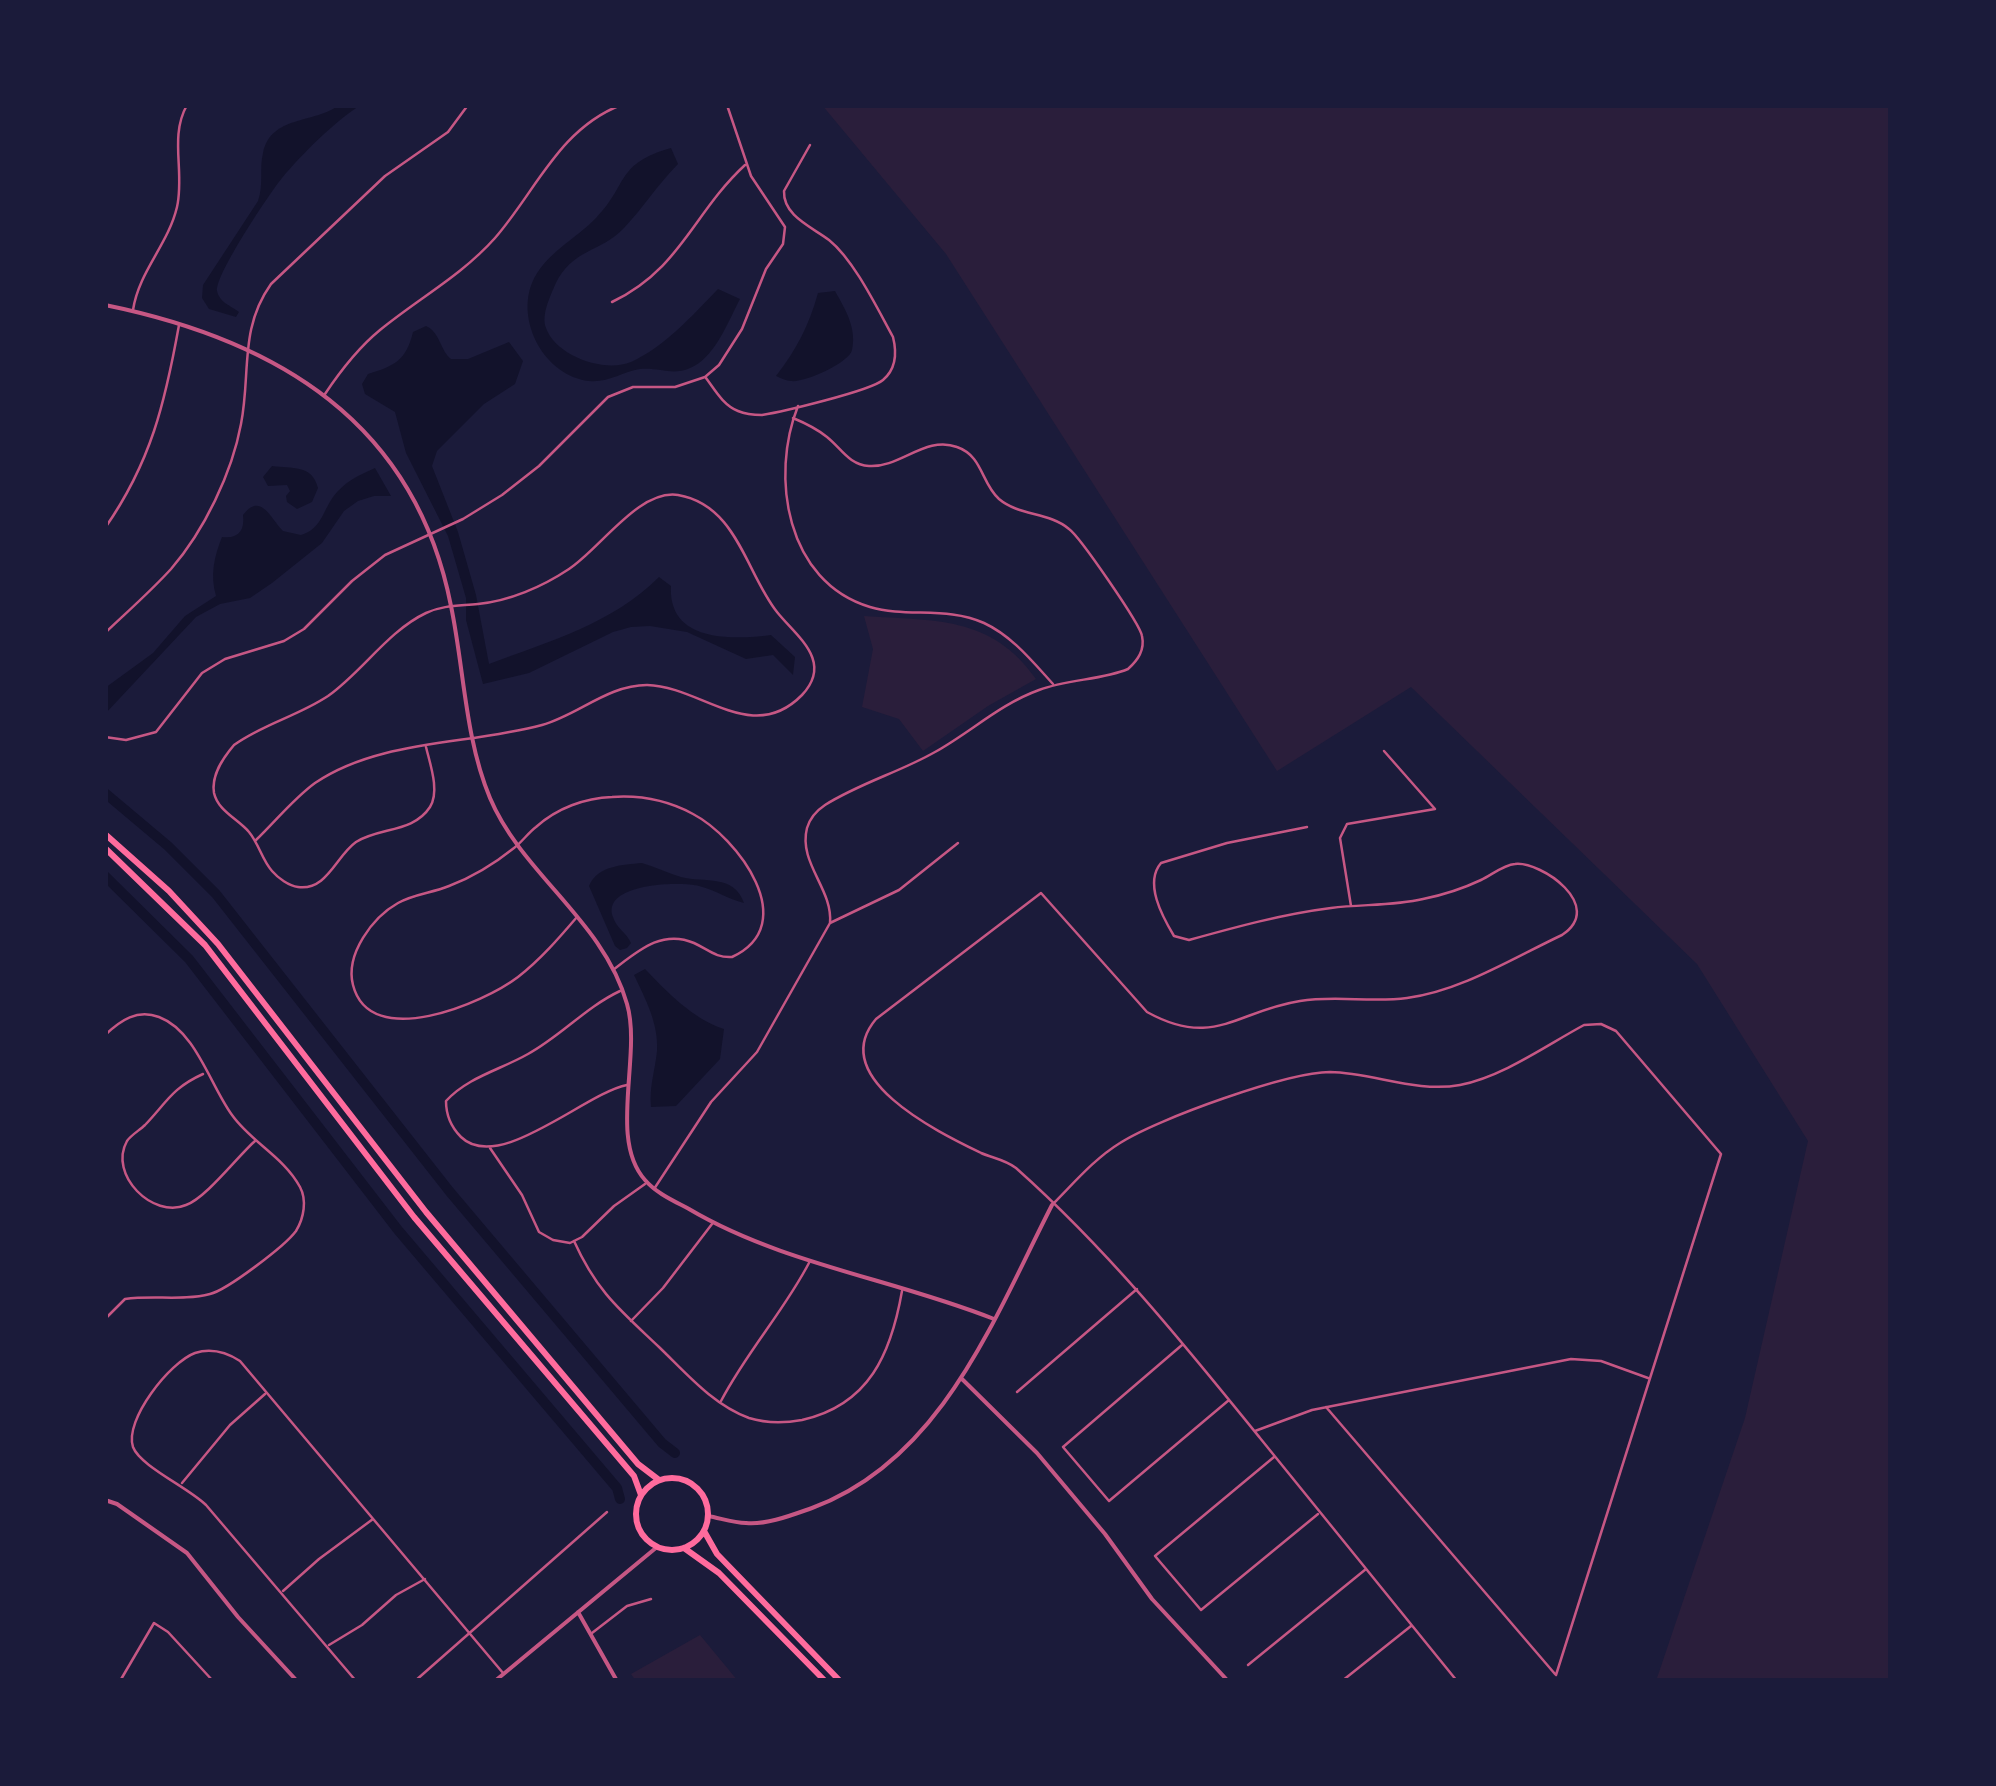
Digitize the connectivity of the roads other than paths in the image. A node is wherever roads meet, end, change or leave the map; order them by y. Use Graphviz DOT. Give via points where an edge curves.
graph roads {
  1 [pos="187,105"];
  2 [pos="468,105"];
  3 [pos="620,105"];
  4 [pos="727,105"];
  5 [pos="810,145"];
  6 [pos="746,164"];
  7 [pos="612,302"];
  8 [pos="105,304"];
  9 [pos="133,311"];
  10 [pos="179,324"];
  11 [pos="248,352"];
  12 [pos="705,377"];
  13 [pos="325,394"];
  14 [pos="798,406"];
  15 [pos="793,418"];
  16 [pos="105,528"];
  17 [pos="430,534"];
  18 [pos="451,606"];
  19 [pos="105,633"];
  20 [pos="1054,685"];
  21 [pos="105,737"];
  22 [pos="474,738"];
  23 [pos="426,747"];
  24 [pos="1384,751"];
  25 [pos="1307,827"];
  26 [pos="105,834"];
  27 [pos="255,841"];
  28 [pos="958,843"];
  29 [pos="518,845"];
  30 [pos="105,848"];
  31 [pos="1350,906"];
  32 [pos="578,916"];
  33 [pos="830,923"];
  34 [pos="613,970"];
  35 [pos="622,990"];
  36 [pos="105,1035"];
  37 [pos="206,1072"];
  38 [pos="628,1084"];
  39 [pos="256,1140"];
  40 [pos="490,1147"];
  41 [pos="647,1182"];
  42 [pos="654,1189"];
  43 [pos="1052,1205"];
  44 [pos="713,1222"];
  45 [pos="574,1240"];
  46 [pos="810,1260"];
  47 [pos="903,1288"];
  48 [pos="1138,1288"];
  49 [pos="105,1319"];
  50 [pos="994,1319"];
  51 [pos="630,1321"];
  52 [pos="1184,1344"];
  53 [pos="960,1378"];
  54 [pos="1650,1378"];
  55 [pos="266,1392"];
  56 [pos="1017,1392"];
  57 [pos="1229,1400"];
  58 [pos="722,1401"];
  59 [pos="1326,1407"];
  60 [pos="1254,1431"];
  61 [pos="1275,1456"];
  62 [pos="659,1480"];
  63 [pos="181,1484"];
  64 [pos="641,1495"];
  65 [pos="105,1500"];
  66 [pos="607,1512"];
  67 [pos="1320,1512"];
  68 [pos="708,1516"];
  69 [pos="373,1518"];
  70 [pos="704,1530"];
  71 [pos="657,1546"];
  72 [pos="683,1547"];
  73 [pos="1366,1569"];
  74 [pos="425,1579"];
  75 [pos="282,1592"];
  76 [pos="651,1599"];
  77 [pos="578,1612"];
  78 [pos="1412,1625"];
  79 [pos="468,1632"];
  80 [pos="590,1634"];
  81 [pos="328,1646"];
  82 [pos="1248,1665"];
  83 [pos="504,1674"];
  84 [pos="120,1681"];
  85 [pos="213,1681"];
  86 [pos="297,1681"];
  87 [pos="356,1681"];
  88 [pos="415,1681"];
  89 [pos="495,1681"];
  90 [pos="618,1681"];
  91 [pos="825,1681"];
  92 [pos="840,1681"];
  93 [pos="1228,1681"];
  94 [pos="1342,1681"];
  95 [pos="1457,1681"];
  1 -- 9 [label="lane" via="178,128 177,207 142,276"];
  2 -- 11 [label="lane" via="448,132 385,176 271,284 251,319"];
  3 -- 13 [label="lane" via="576,131 487,247 368,340"];
  4 -- 6 [label="lane"];
  5 -- 14 [label="lane" via="784,191 786,207 841,252 893,337 896,358 878,384"];
  6 -- 7 [label="lane" via="668,263"];
  6 -- 12 [label="lane" via="786,236 736,340"];
  8 -- 9 [label="street"];
  9 -- 10 [label="street"];
  10 -- 11 [label="street"];
  10 -- 16 [label="lane" via="156,429 139,474"];
  11 -- 13 [label="street"];
  11 -- 19 [label="lane" via="241,425 213,501 172,568"];
  12 -- 14 [label="lane" via="724,402 748,414"];
  12 -- 17 [label="lane" via="675,387 634,387 608,398 521,481"];
  13 -- 17 [label="street" via="384,453"];
  14 -- 15 [label="lane"];
  15 -- 20 [label="lane" via="784,457 787,509 799,542 831,584 877,608 946,613 984,624 1014,643"];
  15 -- 20 [label="lane" via="866,466 935,445 961,448 999,498 1054,519 1079,538 1142,632 1141,652 1118,673"];
  17 -- 18 [label="street"];
  17 -- 21 [label="lane" via="366,568 304,629 202,672 156,732 126,740"];
  18 -- 22 [label="street"];
  18 -- 22 [label="lane" via="502,599 546,582 585,558 644,503 676,495 726,524 766,596 812,656 807,688 791,704 756,716 642,685 621,688 542,725"];
  18 -- 27 [label="lane" via="409,623 311,707 234,745 213,789"];
  20 -- 33 [label="lane" via="1003,706 932,754 818,810 806,842 829,902"];
  22 -- 23 [label="lane"];
  22 -- 29 [label="street" via="490,796"];
  23 -- 27 [label="lane" via="330,775"];
  23 -- 27 [label="lane" via="434,796 418,820 357,842 314,885 284,882"];
  24 -- 31 [label="lane" via="1435,809 1347,824 1340,838"];
  25 -- 31 [label="lane" via="1161,863 1152,879 1170,929 1189,940"];
  26 -- 62 [label="main road" via="206,930 426,1212 638,1464"];
  28 -- 33 [label="lane" via="900,890"];
  29 -- 32 [label="street"];
  29 -- 32 [label="lane" via="472,876 397,903 380,916 352,969 360,1000 386,1018 448,1011 517,978"];
  29 -- 34 [label="lane" via="564,808 630,796 694,814 744,859 760,890 762,913 742,953 722,958 692,942 663,939"];
  30 -- 64 [label="main road" via="205,945 414,1216 634,1476"];
  31 -- 43 [label="lane" via="1436,896 1526,864 1572,896 1578,918 1562,935 1437,992 1390,1000 1310,999 1232,1024 1188,1028 1147,1012 1041,892 876,1019 862,1053 880,1088 982,1153 1012,1164"];
  32 -- 34 [label="street"];
  33 -- 42 [label="lane" via="757,1052 711,1102"];
  34 -- 35 [label="street"];
  35 -- 38 [label="street" via="632,1030"];
  35 -- 40 [label="lane" via="446,1101 450,1122 469,1144"];
  36 -- 37 [label="lane" via="122,1020 163,1018 181,1032"];
  37 -- 39 [label="lane"];
  37 -- 39 [label="lane" via="181,1084 126,1142 124,1166 134,1188 153,1206 189,1204"];
  38 -- 40 [label="lane" via="600,1093 539,1132"];
  38 -- 41 [label="street" via="629,1136"];
  39 -- 49 [label="lane" via="300,1188 305,1205 296,1231 226,1289 125,1299"];
  40 -- 45 [label="lane" via="539,1232"];
  41 -- 42 [label="street"];
  41 -- 45 [label="lane"];
  42 -- 44 [label="street"];
  43 -- 48 [label="lane"];
  43 -- 50 [label="street"];
  43 -- 54 [label="lane" via="1132,1135 1291,1078 1337,1072 1457,1086 1584,1025 1601,1024 1622,1036 1721,1154"];
  44 -- 46 [label="street"];
  44 -- 51 [label="lane"];
  45 -- 51 [label="lane" via="594,1282"];
  46 -- 47 [label="street"];
  46 -- 58 [label="lane"];
  47 -- 50 [label="street"];
  47 -- 58 [label="lane" via="878,1365 856,1397 790,1422 747,1417"];
  48 -- 52 [label="lane"];
  48 -- 56 [label="lane"];
  50 -- 53 [label="street"];
  51 -- 58 [label="lane" via="706,1394"];
  52 -- 57 [label="lane"];
  52 -- 57 [label="lane" via="1063,1447 1109,1502"];
  53 -- 68 [label="street" via="909,1446 840,1495 748,1524"];
  53 -- 93 [label="street" via="1037,1453 1152,1599"];
  54 -- 59 [label="lane" via="1601,1361 1571,1359"];
  54 -- 59 [label="lane" via="1556,1675"];
  55 -- 63 [label="lane"];
  55 -- 63 [label="lane" via="240,1360 218,1351 195,1353 167,1374 140,1411 132,1439 144,1461"];
  55 -- 69 [label="lane"];
  57 -- 60 [label="lane"];
  59 -- 60 [label="lane"];
  60 -- 61 [label="lane"];
  61 -- 67 [label="lane"];
  61 -- 67 [label="lane" via="1155,1556 1202,1610"];
  62 -- 64 [label="main road"];
  62 -- 68 [label="main road" via="694,1484"];
  63 -- 75 [label="lane"];
  64 -- 71 [label="main road" via="639,1530"];
  65 -- 86 [label="street" via="187,1553"];
  66 -- 79 [label="lane"];
  67 -- 73 [label="lane"];
  68 -- 70 [label="main road"];
  69 -- 74 [label="lane"];
  69 -- 75 [label="lane"];
  70 -- 72 [label="main road"];
  70 -- 92 [label="main road" via="717,1554"];
  71 -- 72 [label="main road"];
  71 -- 77 [label="street"];
  72 -- 91 [label="main road" via="720,1573"];
  73 -- 78 [label="lane"];
  73 -- 82 [label="lane"];
  74 -- 79 [label="lane"];
  74 -- 81 [label="lane"];
  75 -- 81 [label="lane"];
  76 -- 80 [label="lane" via="627,1606"];
  77 -- 80 [label="street"];
  77 -- 83 [label="street"];
  78 -- 94 [label="lane"];
  78 -- 95 [label="lane"];
  79 -- 83 [label="lane"];
  79 -- 88 [label="lane"];
  80 -- 90 [label="street"];
  81 -- 87 [label="lane"];
  83 -- 89 [label="street"];
  84 -- 85 [label="lane" via="154,1624"];
}
